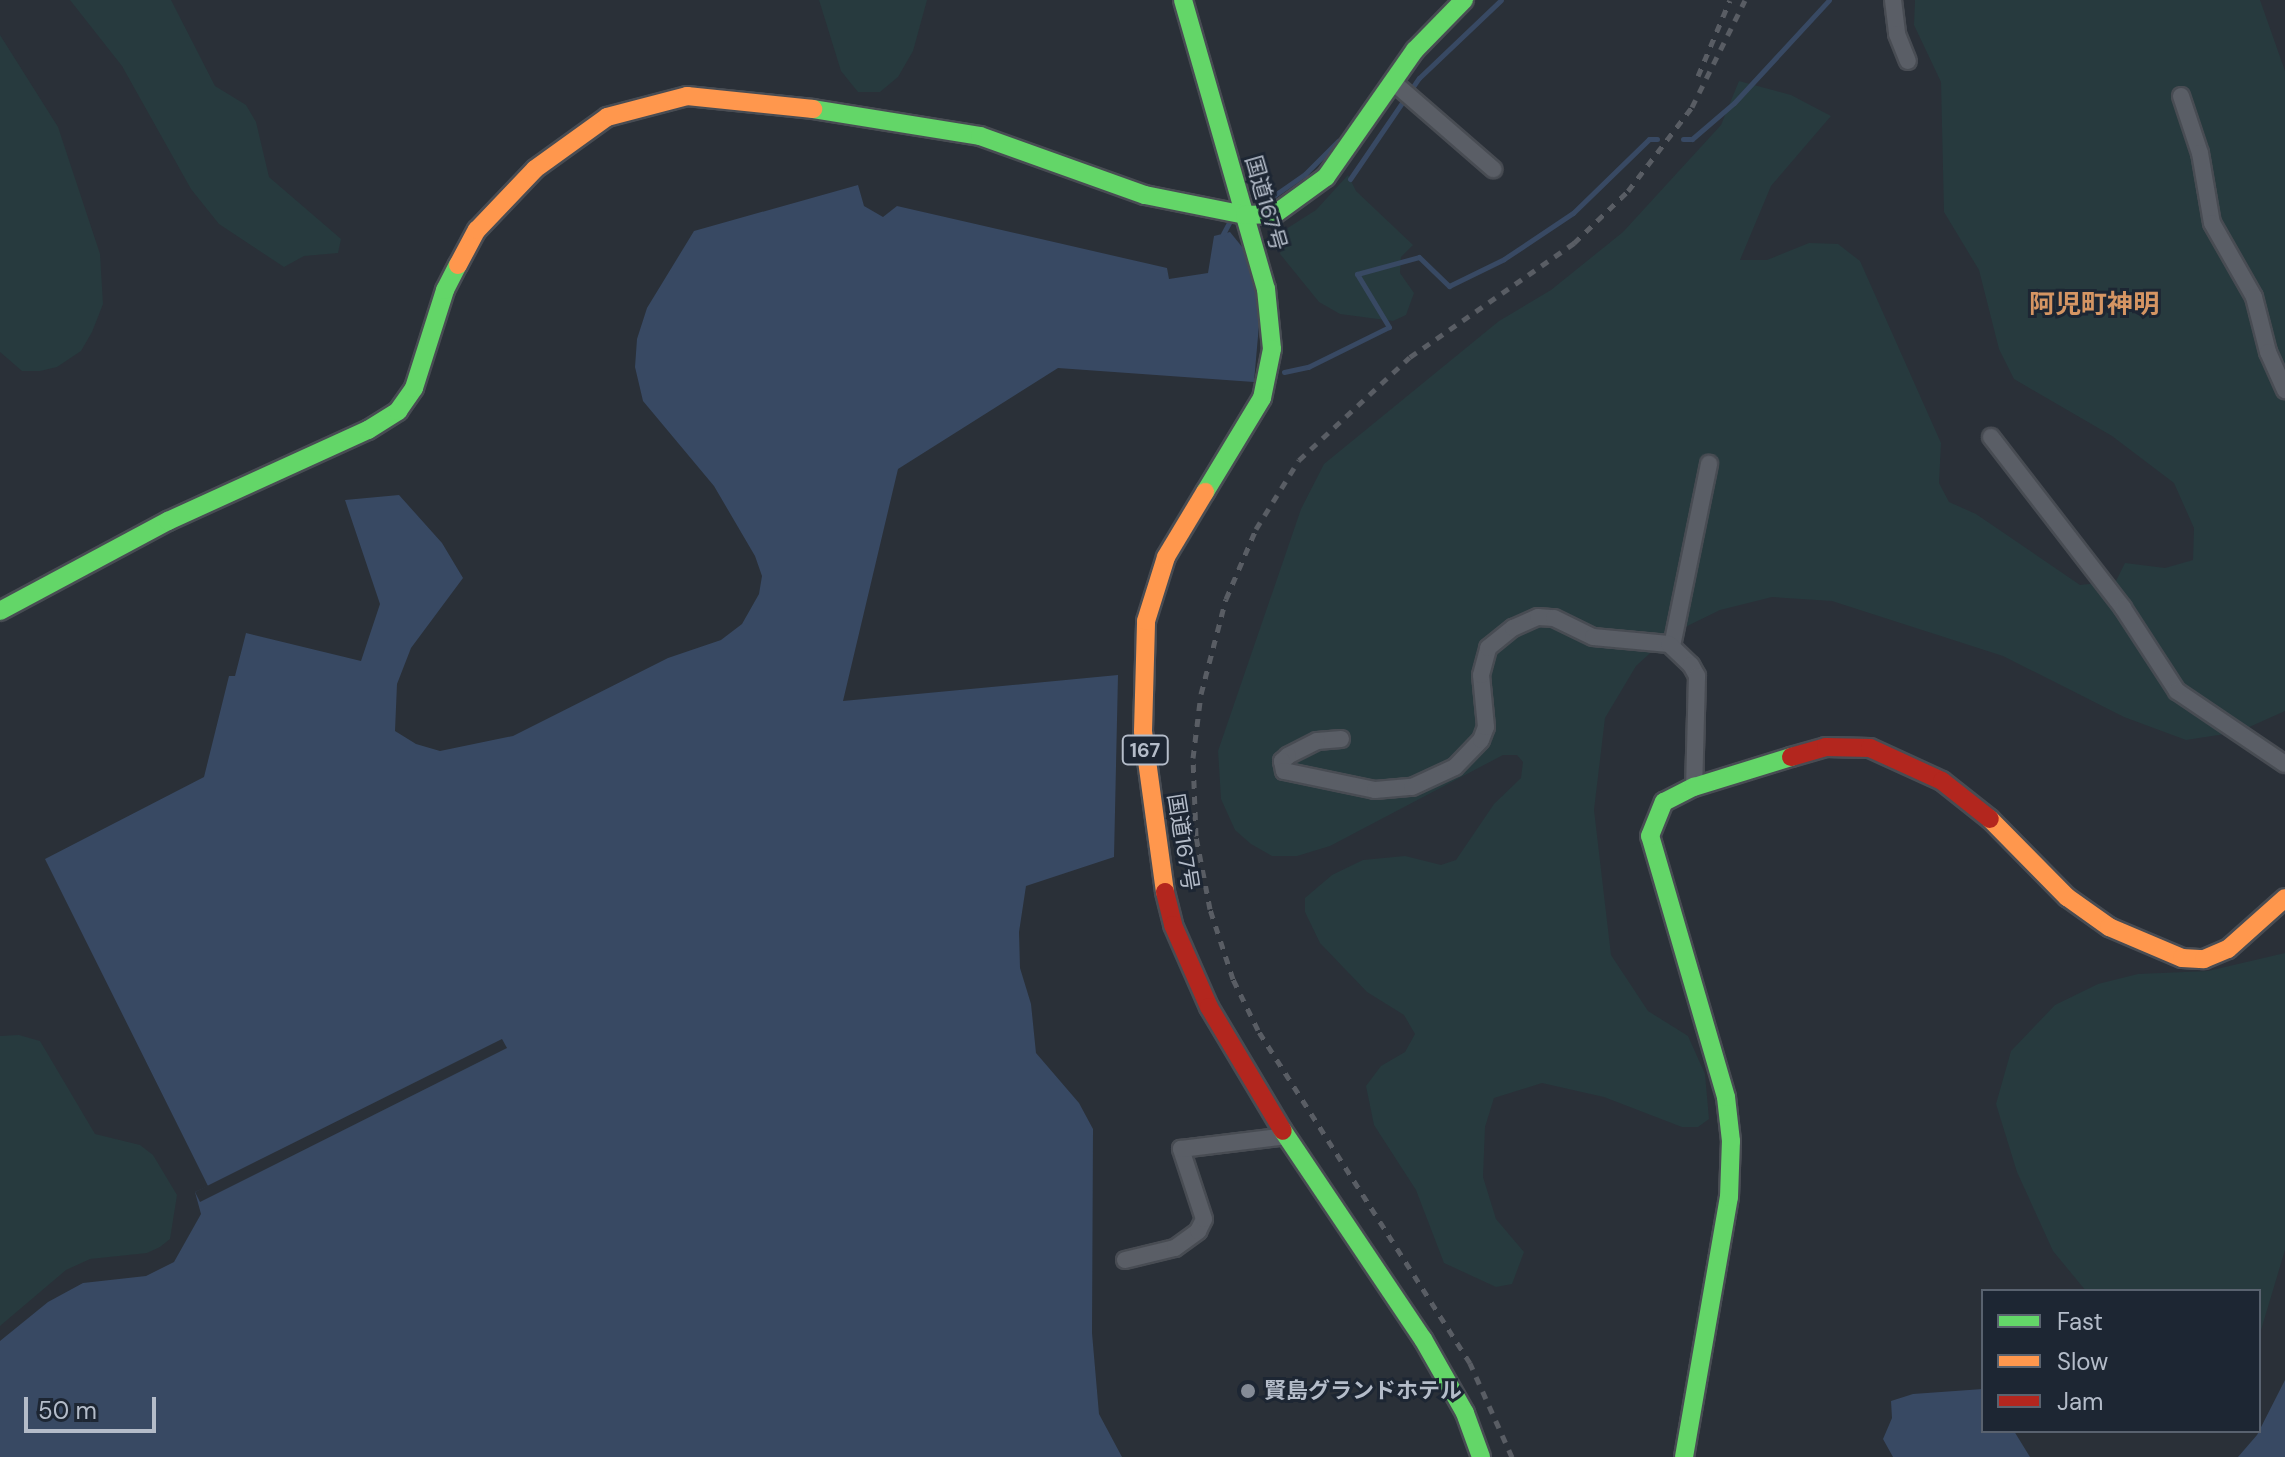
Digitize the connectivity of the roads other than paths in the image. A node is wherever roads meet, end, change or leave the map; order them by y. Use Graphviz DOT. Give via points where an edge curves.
graph roads {
  1 [pos="1183,0"];
  2 [pos="1464,0"];
  3 [pos="1893,0"];
  4 [pos="1908,61"];
  5 [pos="1403,90"];
  6 [pos="2181,96"];
  7 [pos="1493,169"];
  8 [pos="1245,215"];
  9 [pos="2285,390"];
  10 [pos="1991,437"];
  11 [pos="1709,464"];
  12 [pos="0,611"];
  13 [pos="1672,646"];
  14 [pos="1341,739"];
  15 [pos="2285,764"];
  16 [pos="1694,787"];
  17 [pos="2285,898"];
  18 [pos="1287,1136"];
  19 [pos="1125,1260"];
  20 [pos="1481,1457"];
  21 [pos="1684,1457"];
  1 -- 8 [label="main road, 国道167号 / 167"];
  2 -- 5 [label="main road" via="1415,50"];
  3 -- 4 [label="street" via="1897,34"];
  5 -- 7 [label="street"];
  5 -- 8 [label="main road" via="1314,190 1275,214"];
  6 -- 9 [label="street" via="2200,153 2212,223 2254,297 2268,352"];
  8 -- 12 [label="main road" via="1145,195 980,136 712,95 634,106 586,130 545,161 477,230 445,290 414,388 388,419 168,521"];
  8 -- 18 [label="main road, 国道167号 / 167" via="1271,315 1268,374 1252,419 1181,530 1154,587 1142,658 1143,731 1173,925 1209,1007"];
  10 -- 15 [label="street" via="2123,608 2177,691"];
  11 -- 13 [label="street"];
  13 -- 14 [label="street" via="1593,637 1554,618 1538,617 1513,628 1483,656 1486,727 1481,740 1455,767 1412,787 1375,790 1284,771 1282,761 1288,756 1317,741"];
  13 -- 16 [label="street" via="1697,676"];
  16 -- 17 [label="main road" via="1826,747 1870,748 1942,781 1985,814 2067,897 2109,927 2182,958 2204,959 2228,949"];
  16 -- 21 [label="main road" via="1664,802 1650,836 1726,1097 1731,1141 1729,1197"];
  18 -- 19 [label="street" via="1181,1149 1204,1219 1198,1231 1175,1248"];
  18 -- 20 [label="main road, 国道167号 / 167" via="1423,1339 1465,1413"];
}
